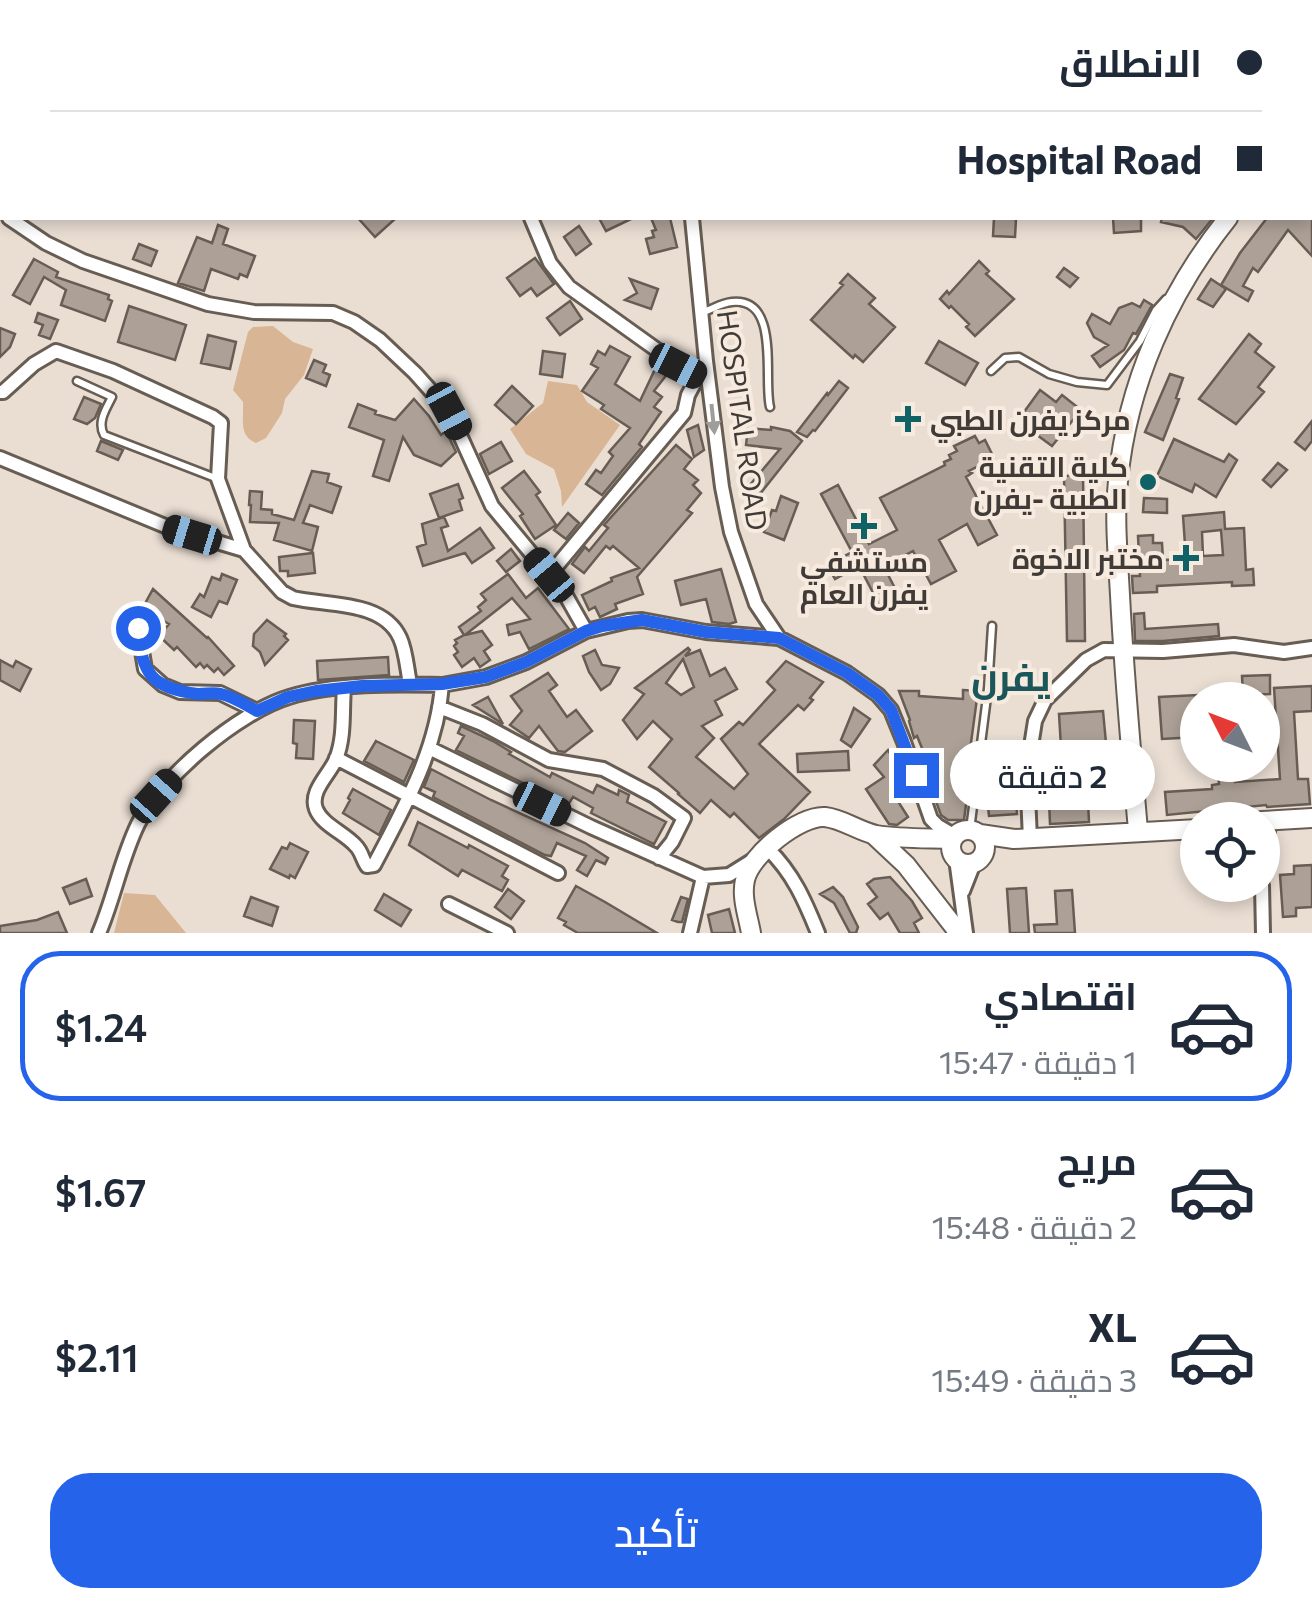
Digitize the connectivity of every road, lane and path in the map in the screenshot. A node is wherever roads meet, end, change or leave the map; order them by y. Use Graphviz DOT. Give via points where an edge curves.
graph roads {
  1 [pos="13,220"];
  2 [pos="532,220"];
  3 [pos="692,220"];
  4 [pos="1226,220"];
  5 [pos="1178,289"];
  6 [pos="702,313"];
  7 [pos="706,361"];
  8 [pos="991,372"];
  9 [pos="698,375"];
  10 [pos="76,381"];
  11 [pos="0,392"];
  12 [pos="770,407"];
  13 [pos="0,458"];
  14 [pos="218,479"];
  15 [pos="244,550"];
  16 [pos="549,575"];
  17 [pos="992,626"];
  18 [pos="138,628"];
  19 [pos="586,631"];
  20 [pos="779,638"];
  21 [pos="1312,648"];
  22 [pos="1122,652"];
  23 [pos="410,684"];
  24 [pos="442,684"];
  25 [pos="344,688"];
  26 [pos="439,707"];
  27 [pos="257,711"];
  28 [pos="429,748"];
  29 [pos="336,758"];
  30 [pos="409,798"];
  31 [pos="1312,818"];
  32 [pos="1280,827"];
  33 [pos="1312,828"];
  34 [pos="1180,829"];
  35 [pos="1138,830"];
  36 [pos="1280,830"];
  37 [pos="874,835"];
  38 [pos="1022,839"];
  39 [pos="965,847"];
  40 [pos="761,854"];
  41 [pos="659,858"];
  42 [pos="558,872"];
  43 [pos="703,877"];
  44 [pos="1263,902"];
  45 [pos="449,904"];
  46 [pos="99,933"];
  47 [pos="507,933"];
  48 [pos="690,933"];
  49 [pos="751,933"];
  50 [pos="818,933"];
  51 [pos="962,933"];
  52 [pos="1264,933"];
  1 -- 16 [label="street" via="83,261 208,304 333,314 354,322 449,411 492,506"];
  2 -- 9 [label="street" via="569,287"];
  3 -- 6 [label="street, HOSPITAL ROAD"];
  4 -- 5 [label="main road"];
  5 -- 8 [label="lane" via="1156,310 1108,385 1049,374 1019,357 1005,358"];
  5 -- 22 [label="main road" via="1141,375 1118,480"];
  6 -- 7 [label="street, HOSPITAL ROAD"];
  6 -- 12 [label="lane" via="744,302 762,316"];
  7 -- 9 [label="street"];
  7 -- 20 [label="street, HOSPITAL ROAD, one-way" via="731,532 756,604"];
  9 -- 16 [label="street" via="684,413"];
  10 -- 14 [label="lane" via="112,397 102,420 104,436"];
  11 -- 14 [label="street" via="56,351 112,371 221,424"];
  13 -- 15 [label="street" via="170,528"];
  14 -- 15 [label="street"];
  15 -- 23 [label="street" via="293,598 383,617 402,640"];
  16 -- 19 [label="street"];
  17 -- 39 [label="lane"];
  18 -- 27 [label="street" via="145,669 162,685 220,693"];
  19 -- 20 [label="street" via="642,620"];
  19 -- 24 [label="street" via="486,677"];
  20 -- 39 [label="street" via="878,695 891,710 932,819"];
  21 -- 22 [label="street"];
  22 -- 35 [label="main road"];
  22 -- 38 [label="street" via="1104,650 1086,660 1045,700 1030,747"];
  23 -- 24 [label="street"];
  23 -- 25 [label="street"];
  24 -- 26 [label="street"];
  25 -- 27 [label="street" via="288,697"];
  25 -- 29 [label="street"];
  26 -- 28 [label="street"];
  26 -- 41 [label="street" via="549,760 603,769 654,796 684,818"];
  27 -- 46 [label="street" via="184,766 140,820"];
  28 -- 30 [label="street"];
  28 -- 41 [label="street"];
  29 -- 30 [label="street"];
  29 -- 30 [label="street" via="314,805 358,847 367,866 374,865"];
  30 -- 42 [label="street"];
  31 -- 32 [label="main road"];
  33 -- 36 [label="main road"];
  34 -- 35 [label="main road"];
  35 -- 38 [label="main road"];
  37 -- 39 [label="main road"];
  37 -- 40 [label="main road" via="839,820 810,818"];
  37 -- 51 [label="main road"];
  38 -- 39 [label="main road"];
  39 -- 51 [label="street"];
  40 -- 43 [label="street" via="729,875"];
  40 -- 49 [label="main road" via="744,882"];
  40 -- 50 [label="street" via="784,865"];
  41 -- 43 [label="street"];
  43 -- 48 [label="street"];
  44 -- 52 [label="street"];
  45 -- 47 [label="street"];
}
